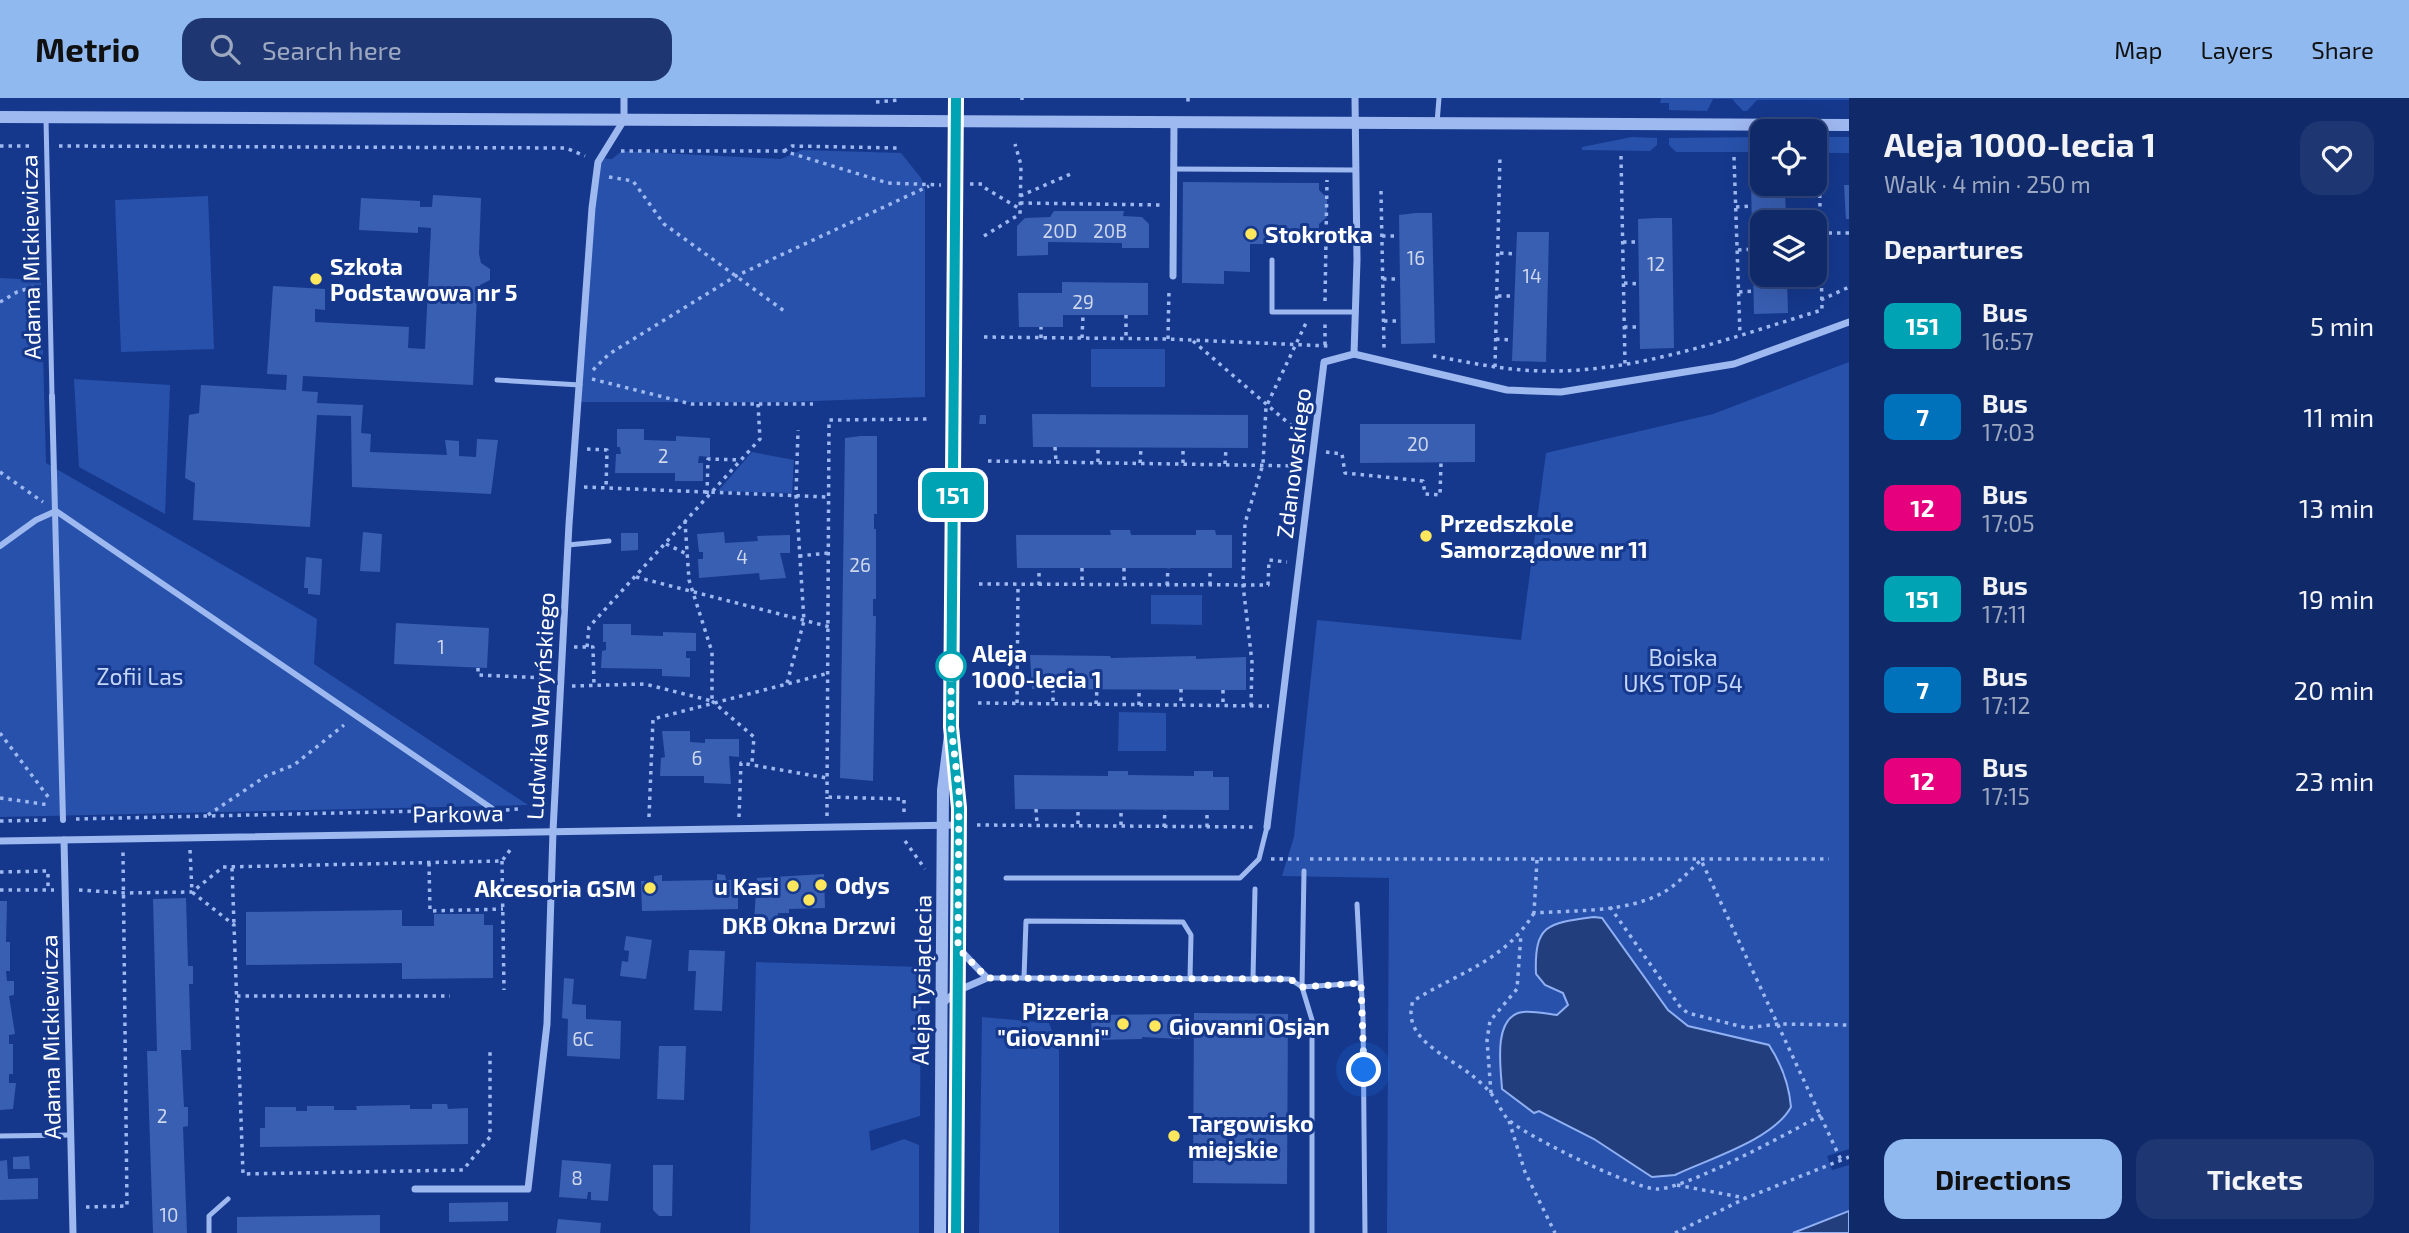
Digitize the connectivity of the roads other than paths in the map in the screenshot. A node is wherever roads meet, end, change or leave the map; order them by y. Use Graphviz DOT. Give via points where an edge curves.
graph roads {
  1 [pos="624,98"];
  2 [pos="956,98"];
  3 [pos="1355,98"];
  4 [pos="1439,98"];
  5 [pos="0,117"];
  6 [pos="46,118"];
  7 [pos="624,120"];
  8 [pos="956,121"];
  9 [pos="1174,122"];
  10 [pos="1355,124"];
  11 [pos="1436,124"];
  12 [pos="1849,125"];
  13 [pos="1173,169"];
  14 [pos="1355,170"];
  15 [pos="1272,260"];
  16 [pos="1173,276"];
  17 [pos="1356,312"];
  18 [pos="1849,322"];
  19 [pos="1354,354"];
  20 [pos="497,380"];
  21 [pos="580,385"];
  22 [pos="52,396"];
  23 [pos="56,511"];
  24 [pos="609,541"];
  25 [pos="568,545"];
  26 [pos="0,546"];
  27 [pos="951,727"];
  28 [pos="494,810"];
  29 [pos="63,820"];
  30 [pos="943,825"];
  31 [pos="959,825"];
  32 [pos="1267,827"];
  33 [pos="553,831"];
  34 [pos="64,839"];
  35 [pos="0,841"];
  36 [pos="1304,871"];
  37 [pos="1006,878"];
  38 [pos="1255,889"];
  39 [pos="1357,904"];
  40 [pos="958,948"];
  41 [pos="987,978"];
  42 [pos="1024,978"];
  43 [pos="1190,978"];
  44 [pos="1253,978"];
  45 [pos="1361,983"];
  46 [pos="1302,987"];
  47 [pos="957,991"];
  48 [pos="942,1004"];
  49 [pos="71,1135"];
  50 [pos="0,1136"];
  51 [pos="415,1189"];
  52 [pos="228,1199"];
  53 [pos="73,1233"];
  54 [pos="209,1233"];
  55 [pos="940,1233"];
  56 [pos="956,1233"];
  57 [pos="1312,1233"];
  58 [pos="1365,1233"];
  1 -- 7 [label="street"];
  2 -- 8 [label="street, Aleja Tysiąclecia"];
  3 -- 10 [label="street"];
  4 -- 11 [label="lane"];
  5 -- 6 [label="street"];
  6 -- 7 [label="street"];
  6 -- 22 [label="lane, Adama Mickiewicza"];
  7 -- 8 [label="street"];
  7 -- 21 [label="street, Ludwika Waryńskiego" via="598,162"];
  8 -- 9 [label="street"];
  8 -- 27 [label="street, Aleja Tysiąclecia"];
  9 -- 10 [label="street"];
  9 -- 13 [label="street"];
  10 -- 11 [label="street"];
  10 -- 14 [label="street"];
  11 -- 12 [label="street"];
  13 -- 14 [label="lane"];
  13 -- 16 [label="street"];
  14 -- 17 [label="street"];
  15 -- 17 [label="lane" via="1272,312"];
  17 -- 19 [label="street"];
  18 -- 19 [label="street" via="1734,364 1562,392 1507,390"];
  19 -- 32 [label="street, Zdanowskiego" via="1324,362"];
  20 -- 21 [label="lane"];
  21 -- 25 [label="street, Ludwika Waryńskiego"];
  22 -- 23 [label="street"];
  23 -- 26 [label="street"];
  23 -- 28 [label="street"];
  23 -- 29 [label="street"];
  24 -- 25 [label="lane"];
  25 -- 33 [label="street, Ludwika Waryńskiego"];
  27 -- 30 [label="street, Aleja Tysiąclecia"];
  27 -- 31 [label="street, Aleja Tysiąclecia"];
  30 -- 31 [label="street, Parkowa"];
  30 -- 33 [label="street, Parkowa"];
  30 -- 48 [label="street, Aleja Tysiąclecia"];
  31 -- 40 [label="street, Aleja Tysiąclecia"];
  32 -- 37 [label="lane" via="1259,859 1240,878"];
  33 -- 34 [label="street, Parkowa"];
  33 -- 51 [label="street, Ludwika Waryńskiego" via="547,1024 528,1189"];
  34 -- 35 [label="street, Parkowa"];
  34 -- 49 [label="street, Adama Mickiewicza"];
  36 -- 46 [label="lane"];
  38 -- 44 [label="lane"];
  39 -- 45 [label="lane"];
  40 -- 41 [label="street"];
  40 -- 47 [label="street, Aleja Tysiąclecia"];
  41 -- 42 [label="lane"];
  41 -- 47 [label="street"];
  42 -- 43 [label="lane"];
  42 -- 43 [label="lane" via="1026,921 1183,922 1191,935"];
  43 -- 44 [label="lane"];
  44 -- 46 [label="lane" via="1290,979"];
  45 -- 46 [label="lane"];
  45 -- 58 [label="lane"];
  46 -- 57 [label="lane" via="1313,1037"];
  47 -- 48 [label="street"];
  47 -- 56 [label="street, Aleja Tysiąclecia"];
  48 -- 55 [label="street, Aleja Tysiąclecia"];
  49 -- 50 [label="lane"];
  49 -- 53 [label="street, Adama Mickiewicza"];
  52 -- 54 [label="lane" via="209,1216"];
}
